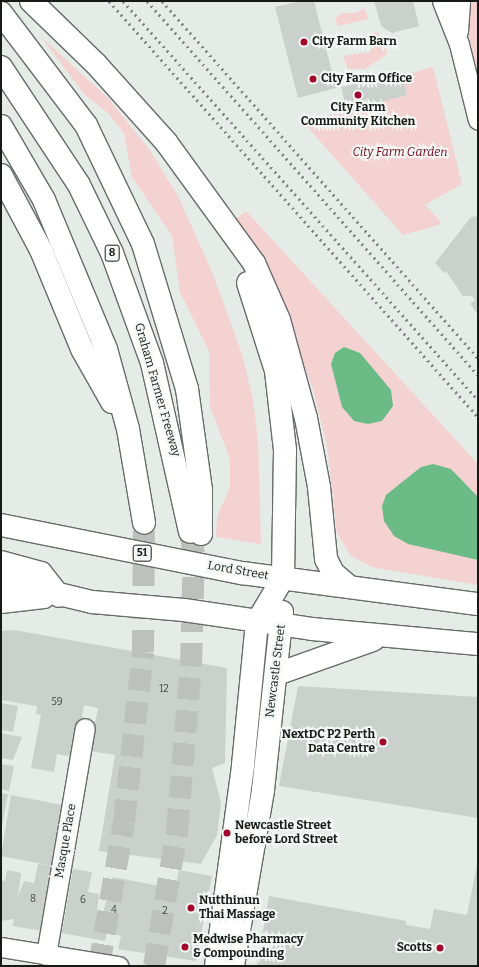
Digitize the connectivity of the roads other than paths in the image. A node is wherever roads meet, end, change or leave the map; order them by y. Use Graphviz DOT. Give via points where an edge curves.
graph roads {
  1 [pos="31,1"];
  2 [pos="442,1"];
  3 [pos="460,1"];
  4 [pos="1,13"];
  5 [pos="458,44"];
  6 [pos="1,67"];
  7 [pos="478,120"];
  8 [pos="1,126"];
  9 [pos="1,175"];
  10 [pos="220,222"];
  11 [pos="128,429"];
  12 [pos="144,524"];
  13 [pos="1,525"];
  14 [pos="1,562"];
  15 [pos="283,578"];
  16 [pos="1,580"];
  17 [pos="346,584"];
  18 [pos="59,596"];
  19 [pos="1,602"];
  20 [pos="478,604"];
  21 [pos="257,622"];
  22 [pos="282,625"];
  23 [pos="389,636"];
  24 [pos="478,644"];
  25 [pos="276,674"];
  26 [pos="86,728"];
  27 [pos="1,947"];
  28 [pos="46,955"];
  29 [pos="22,959"];
  30 [pos="118,966"];
  31 [pos="216,966"];
  32 [pos="233,966"];
  1 -- 10 [label="main road" via="96,64 166,142"];
  2 -- 5 [label="street"];
  3 -- 5 [label="street" via="457,11"];
  4 -- 6 [label="main road, Graham Farmer Freeway / 8" via="86,124 143,244 187,390 201,490 195,533 152,363 112,253 79,185"];
  5 -- 7 [label="street"];
  8 -- 11 [label="main road" via="44,200 76,272 106,349"];
  9 -- 11 [label="main road" via="41,250 82,349"];
  10 -- 15 [label="main road" via="252,291 276,371 285,450"];
  10 -- 17 [label="main road" via="254,263 279,320 306,418 319,487 326,559 333,573"];
  11 -- 12 [label="main road"];
  13 -- 15 [label="main road, Lord Street / 51"];
  14 -- 18 [label="main road" via="41,573"];
  15 -- 17 [label="main road, Lord Street / 51"];
  15 -- 21 [label="main road, Newcastle Street"];
  15 -- 22 [label="main road, Newcastle Street"];
  16 -- 18 [label="main road"];
  17 -- 20 [label="main road, Lord Street / 51"];
  18 -- 19 [label="main road"];
  18 -- 21 [label="main road"];
  21 -- 22 [label="main road"];
  21 -- 31 [label="main road, Newcastle Street" via="243,765"];
  22 -- 23 [label="main road"];
  22 -- 25 [label="main road, Newcastle Street"];
  23 -- 24 [label="main road"];
  23 -- 25 [label="main road" via="350,646"];
  25 -- 32 [label="main road, Newcastle Street" via="263,790"];
  26 -- 28 [label="street, Masque Place"];
  27 -- 29 [label="street"];
  28 -- 29 [label="street"];
  28 -- 30 [label="street"];
}
